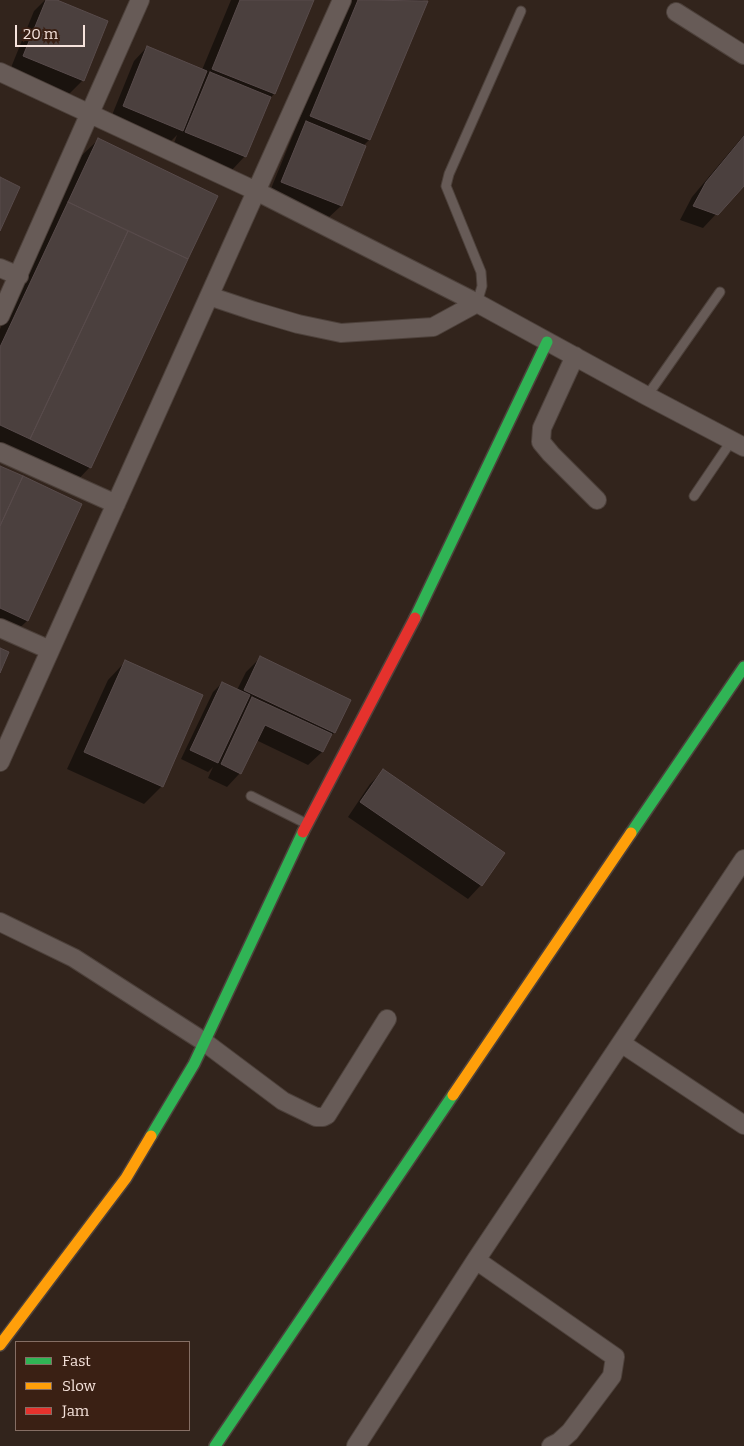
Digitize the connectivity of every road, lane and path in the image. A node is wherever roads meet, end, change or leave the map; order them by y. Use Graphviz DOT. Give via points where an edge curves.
graph roads {
  1 [pos="140,0"];
  2 [pos="342,0"];
  3 [pos="521,11"];
  4 [pos="676,12"];
  5 [pos="744,55"];
  6 [pos="0,72"];
  7 [pos="90,114"];
  8 [pos="256,191"];
  9 [pos="0,268"];
  10 [pos="19,276"];
  11 [pos="720,292"];
  12 [pos="209,296"];
  13 [pos="477,303"];
  14 [pos="0,316"];
  15 [pos="547,342"];
  16 [pos="575,356"];
  17 [pos="647,396"];
  18 [pos="738,443"];
  19 [pos="0,452"];
  20 [pos="694,496"];
  21 [pos="597,500"];
  22 [pos="116,504"];
  23 [pos="0,628"];
  24 [pos="50,650"];
  25 [pos="744,667"];
  26 [pos="0,762"];
  27 [pos="251,796"];
  28 [pos="307,824"];
  29 [pos="744,859"];
  30 [pos="0,922"];
  31 [pos="387,1019"];
  32 [pos="203,1041"];
  33 [pos="620,1043"];
  34 [pos="744,1125"];
  35 [pos="476,1260"];
  36 [pos="0,1345"];
  37 [pos="215,1446"];
  38 [pos="356,1446"];
  39 [pos="551,1446"];
  1 -- 7 [label="street"];
  2 -- 8 [label="street"];
  3 -- 13 [label="lane" via="446,186 481,272 482,286"];
  4 -- 5 [label="street"];
  6 -- 7 [label="street"];
  7 -- 8 [label="street"];
  7 -- 10 [label="street"];
  8 -- 12 [label="street"];
  8 -- 13 [label="street"];
  9 -- 10 [label="street"];
  10 -- 14 [label="street"];
  11 -- 17 [label="lane"];
  12 -- 13 [label="street" via="271,316 341,333 433,327"];
  12 -- 22 [label="street"];
  13 -- 15 [label="street"];
  15 -- 16 [label="street"];
  15 -- 28 [label="street" via="411,626"];
  16 -- 17 [label="street"];
  16 -- 21 [label="street" via="542,428 541,442"];
  17 -- 18 [label="street"];
  18 -- 20 [label="lane"];
  19 -- 22 [label="street"];
  22 -- 24 [label="street"];
  23 -- 24 [label="street"];
  24 -- 26 [label="street"];
  25 -- 37 [label="street"];
  27 -- 28 [label="lane"];
  28 -- 32 [label="street"];
  29 -- 33 [label="street"];
  30 -- 32 [label="street" via="74,958"];
  31 -- 32 [label="street" via="328,1114 316,1118 283,1101"];
  32 -- 36 [label="street" via="194,1064 126,1178"];
  33 -- 34 [label="street"];
  33 -- 35 [label="street"];
  35 -- 38 [label="street"];
  35 -- 39 [label="street" via="615,1357 612,1376 570,1432"];
}
